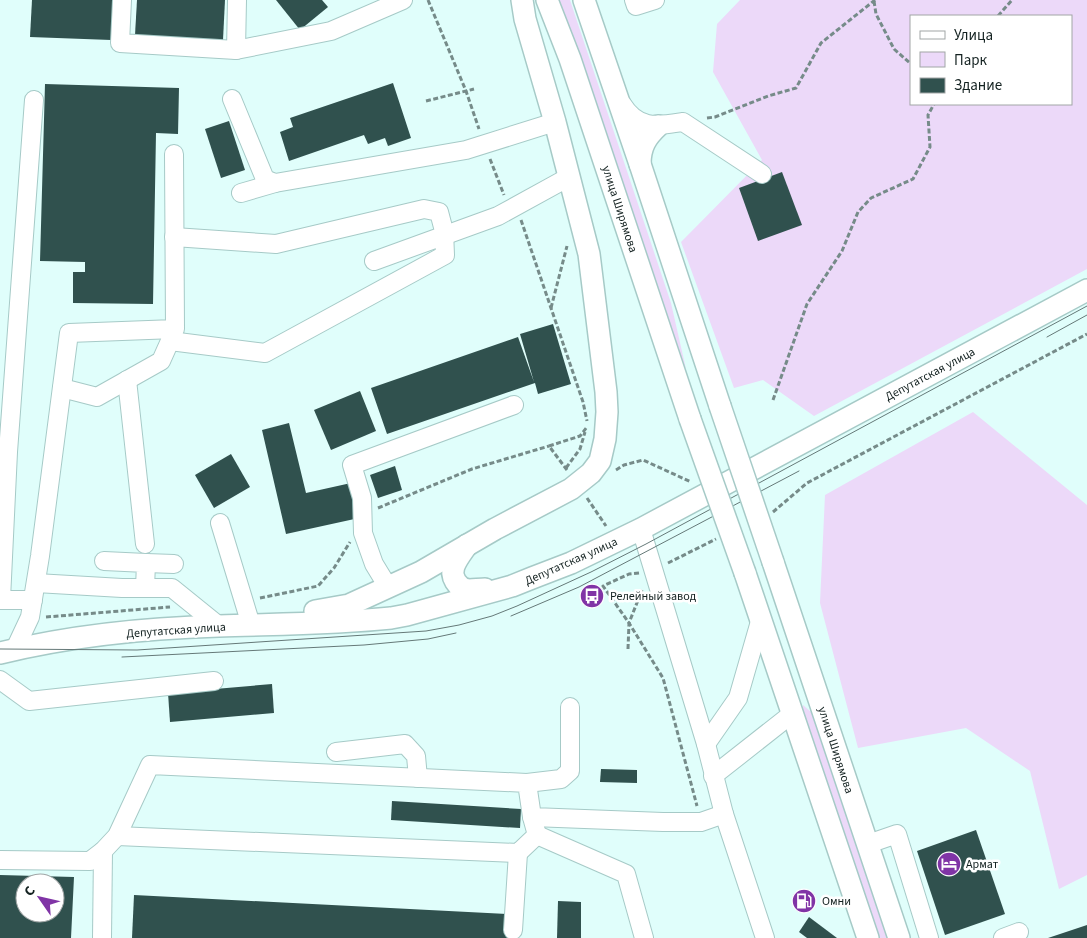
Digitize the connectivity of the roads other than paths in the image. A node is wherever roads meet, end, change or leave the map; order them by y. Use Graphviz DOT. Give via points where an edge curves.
graph roads {
  1 [pos="122,0"];
  2 [pos="237,0"];
  3 [pos="403,0"];
  4 [pos="522,0"];
  5 [pos="547,0"];
  6 [pos="634,0"];
  7 [pos="655,0"];
  8 [pos="585,4"];
  9 [pos="236,50"];
  10 [pos="617,95"];
  11 [pos="232,99"];
  12 [pos="34,100"];
  13 [pos="554,122"];
  14 [pos="658,126"];
  15 [pos="174,154"];
  16 [pos="640,164"];
  17 [pos="762,174"];
  18 [pos="568,177"];
  19 [pos="275,183"];
  20 [pos="241,193"];
  21 [pos="444,236"];
  22 [pos="174,238"];
  23 [pos="374,261"];
  24 [pos="1087,290"];
  25 [pos="172,335"];
  26 [pos="127,380"];
  27 [pos="62,388"];
  28 [pos="514,405"];
  29 [pos="220,523"];
  30 [pos="641,529"];
  31 [pos="145,544"];
  32 [pos="468,544"];
  33 [pos="104,561"];
  34 [pos="146,563"];
  35 [pos="174,564"];
  36 [pos="512,586"];
  37 [pos="388,587"];
  38 [pos="145,588"];
  39 [pos="34,592"];
  40 [pos="1,599"];
  41 [pos="761,618"];
  42 [pos="237,625"];
  43 [pos="7,651"];
  44 [pos="809,668"];
  45 [pos="781,678"];
  46 [pos="0,680"];
  47 [pos="214,681"];
  48 [pos="570,707"];
  49 [pos="793,713"];
  50 [pos="706,744"];
  51 [pos="336,752"];
  52 [pos="713,776"];
  53 [pos="418,778"];
  54 [pos="527,783"];
  55 [pos="724,814"];
  56 [pos="532,817"];
  57 [pos="537,835"];
  58 [pos="117,836"];
  59 [pos="868,844"];
  60 [pos="103,851"];
  61 [pos="518,853"];
  62 [pos="0,860"];
  63 [pos="513,930"];
  64 [pos="102,938"];
  65 [pos="644,938"];
  66 [pos="765,938"];
  67 [pos="868,938"];
  68 [pos="899,938"];
  69 [pos="930,938"];
  1 -- 9 [label="street" via="120,44"];
  2 -- 9 [label="street"];
  3 -- 9 [label="street" via="331,31"];
  4 -- 13 [label="main road"];
  5 -- 41 [label="main road, улица Ширямова, bridge"];
  6 -- 7 [label="street" via="636,6"];
  8 -- 10 [label="main road, улица Ширямова"];
  10 -- 14 [label="street" via="634,120"];
  10 -- 16 [label="main road, улица Ширямова"];
  11 -- 19 [label="street" via="265,179"];
  12 -- 40 [label="street" via="8,452"];
  13 -- 18 [label="main road"];
  13 -- 19 [label="street" via="466,150"];
  14 -- 16 [label="main road" via="645,139"];
  14 -- 17 [label="street" via="683,122"];
  15 -- 22 [label="street"];
  16 -- 44 [label="main road, улица Ширямова, bridge"];
  18 -- 21 [label="street" via="498,216"];
  18 -- 32 [label="main road" via="588,254 604,369 607,412 600,461 591,473 571,477"];
  19 -- 20 [label="street"];
  21 -- 22 [label="street" via="439,212 424,209 276,244"];
  21 -- 23 [label="street"];
  21 -- 25 [label="street" via="444,255 265,353"];
  22 -- 25 [label="street"];
  24 -- 30 [label="main road, Депутатская улица"];
  25 -- 26 [label="street" via="161,361"];
  25 -- 27 [label="street" via="69,333"];
  26 -- 27 [label="street" via="97,397"];
  26 -- 31 [label="street"];
  27 -- 39 [label="street"];
  28 -- 37 [label="street" via="352,465 362,498 363,533 374,564"];
  29 -- 42 [label="street" via="244,601"];
  30 -- 36 [label="main road, Депутатская улица" via="571,563"];
  30 -- 50 [label="street"];
  32 -- 36 [label="main road" via="452,572 459,586 467,590"];
  32 -- 37 [label="main road"];
  33 -- 34 [label="street"];
  34 -- 35 [label="street"];
  34 -- 38 [label="street"];
  36 -- 42 [label="main road, Депутатская улица" via="391,618"];
  37 -- 42 [label="main road" via="349,605"];
  38 -- 39 [label="street"];
  38 -- 42 [label="street" via="172,588 193,605"];
  39 -- 40 [label="street"];
  39 -- 43 [label="street" via="30,617"];
  41 -- 45 [label="main road"];
  41 -- 50 [label="street" via="738,698"];
  42 -- 43 [label="main road, Депутатская улица" via="90,637"];
  44 -- 45 [label="main road"];
  44 -- 59 [label="main road, улица Ширямова"];
  45 -- 49 [label="main road"];
  46 -- 47 [label="street" via="29,701"];
  48 -- 54 [label="street" via="570,771 561,779"];
  49 -- 52 [label="street"];
  49 -- 67 [label="main road"];
  50 -- 52 [label="street"];
  51 -- 53 [label="street" via="405,744 416,756"];
  52 -- 55 [label="street"];
  53 -- 54 [label="street"];
  53 -- 58 [label="street" via="150,765"];
  54 -- 56 [label="street"];
  55 -- 56 [label="street" via="701,822"];
  55 -- 66 [label="street"];
  56 -- 57 [label="street"];
  57 -- 61 [label="street"];
  57 -- 65 [label="street" via="626,874"];
  58 -- 60 [label="street"];
  58 -- 61 [label="street"];
  59 -- 68 [label="main road, улица Ширямова"];
  59 -- 69 [label="street" via="897,834"];
  60 -- 62 [label="street" via="90,861"];
  60 -- 64 [label="street"];
  61 -- 63 [label="street"];
}
